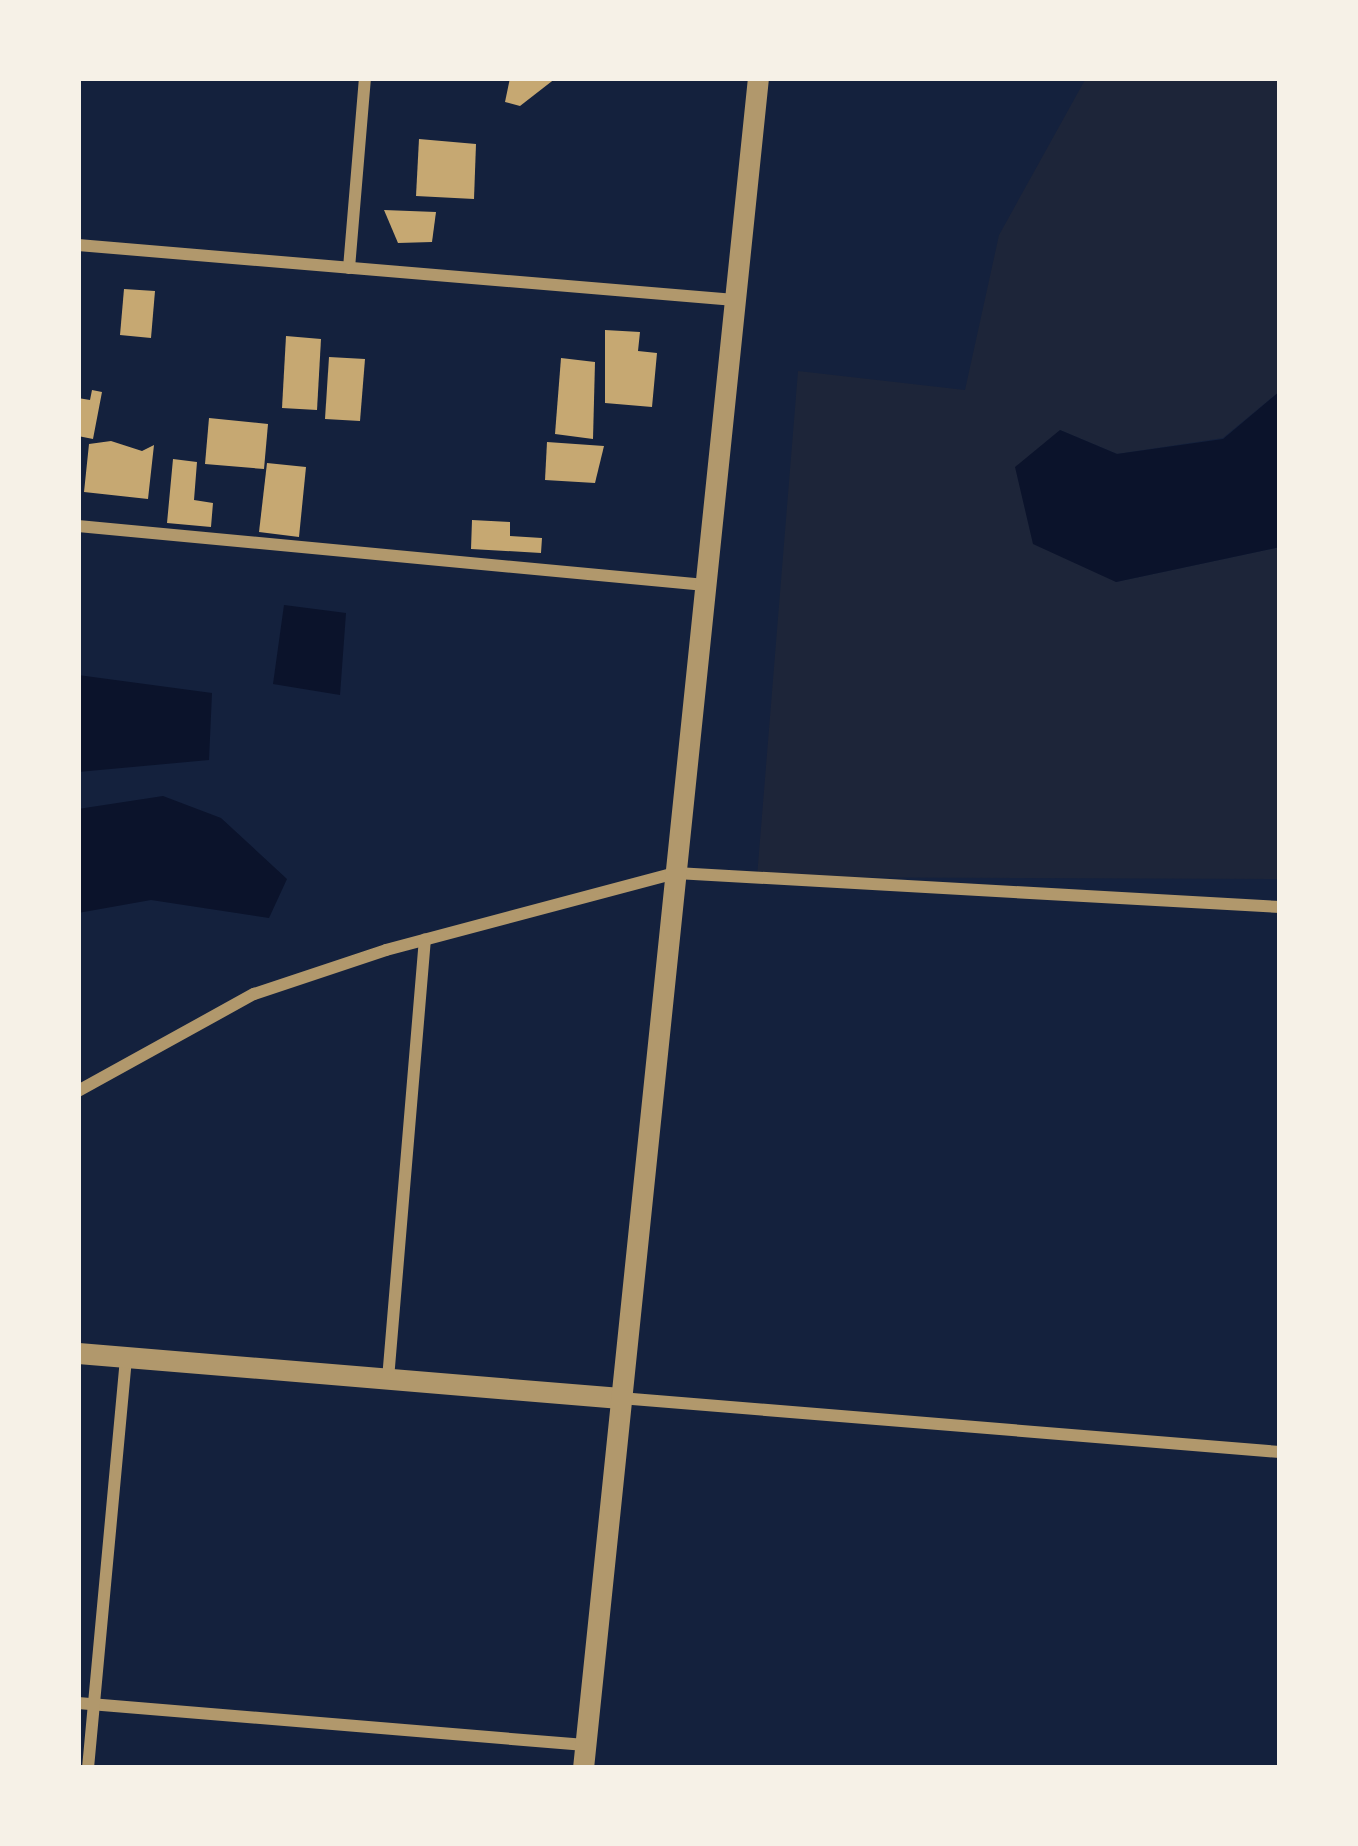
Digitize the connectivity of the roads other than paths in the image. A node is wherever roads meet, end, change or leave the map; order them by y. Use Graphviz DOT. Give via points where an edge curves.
graph roads {
  1 [pos="365,78"];
  2 [pos="758,78"];
  3 [pos="78,245"];
  4 [pos="349,268"];
  5 [pos="735,300"];
  6 [pos="78,526"];
  7 [pos="706,585"];
  8 [pos="676,873"];
  9 [pos="1280,907"];
  10 [pos="425,940"];
  11 [pos="78,1091"];
  12 [pos="78,1353"];
  13 [pos="125,1357"];
  14 [pos="388,1378"];
  15 [pos="620,1398"];
  16 [pos="1280,1452"];
  17 [pos="78,1703"];
  18 [pos="95,1704"];
  19 [pos="584,1756"];
  20 [pos="88,1768"];
  1 -- 4 [label="street"];
  2 -- 5 [label="street"];
  3 -- 4 [label="street"];
  4 -- 5 [label="street"];
  5 -- 7 [label="street"];
  6 -- 7 [label="street"];
  7 -- 8 [label="street"];
  8 -- 9 [label="street"];
  8 -- 10 [label="street"];
  8 -- 15 [label="street"];
  10 -- 11 [label="street" via="254,994"];
  10 -- 14 [label="street"];
  12 -- 13 [label="street"];
  13 -- 14 [label="street"];
  13 -- 18 [label="street"];
  14 -- 15 [label="street"];
  15 -- 16 [label="street"];
  15 -- 19 [label="street"];
  17 -- 18 [label="street"];
  18 -- 19 [label="street"];
  18 -- 20 [label="street"];
}
